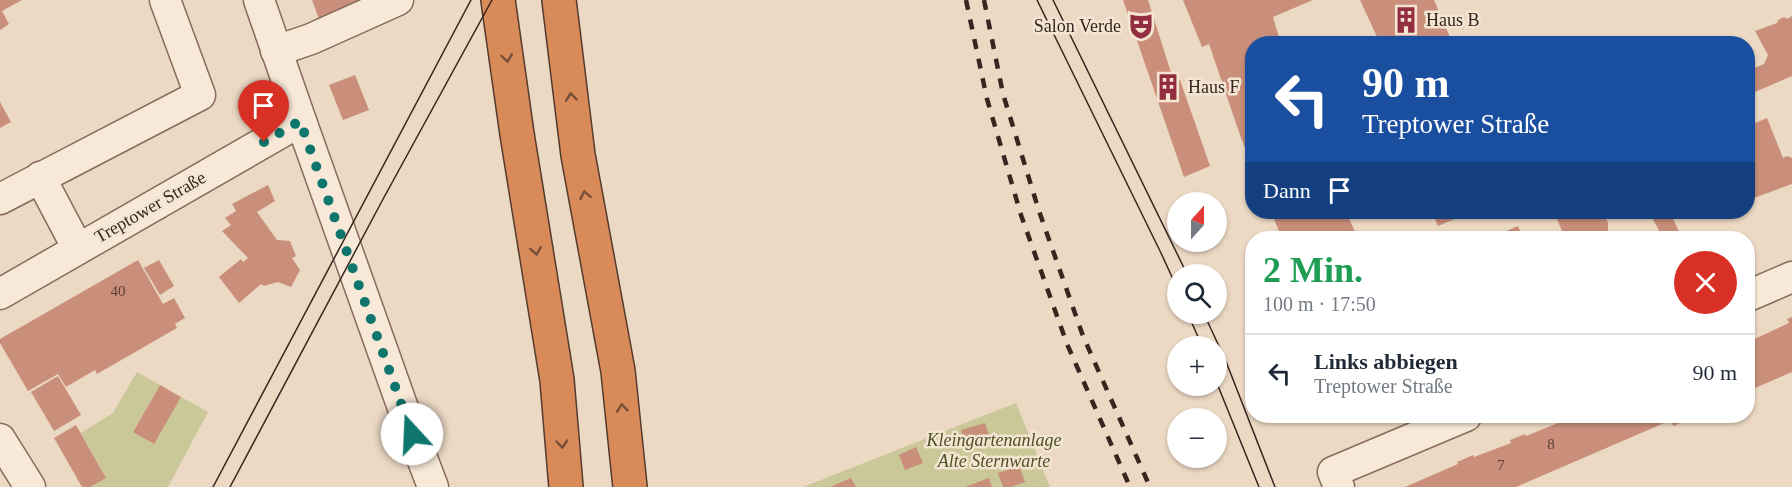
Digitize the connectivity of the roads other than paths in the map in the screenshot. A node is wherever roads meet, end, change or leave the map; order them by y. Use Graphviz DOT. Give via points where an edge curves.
graph roads {
  1 [pos="165,0"];
  2 [pos="260,0"];
  3 [pos="399,0"];
  4 [pos="498,0"];
  5 [pos="559,0"];
  6 [pos="276,51"];
  7 [pos="300,121"];
  8 [pos="39,177"];
  9 [pos="0,199"];
  10 [pos="78,249"];
  11 [pos="1792,277"];
  12 [pos="1755,293"];
  13 [pos="0,294"];
  14 [pos="1452,423"];
  15 [pos="3,451"];
  16 [pos="1336,480"];
  17 [pos="30,487"];
  18 [pos="433,487"];
  19 [pos="566,487"];
  20 [pos="630,487"];
  1 -- 8 [label="street" via="200,95"];
  2 -- 6 [label="street"];
  3 -- 6 [label="street"];
  4 -- 19 [label="highway, one-way" via="557,380"];
  20 -- 5 [label="highway, one-way" via="618,370 578,155"];
  6 -- 7 [label="street"];
  7 -- 10 [label="street, Treptower Straße"];
  7 -- 18 [label="street"];
  8 -- 9 [label="street"];
  8 -- 10 [label="street"];
  10 -- 13 [label="street, Treptower Straße"];
  11 -- 12 [label="street"];
  14 -- 16 [label="street"];
  15 -- 17 [label="street"];
}
